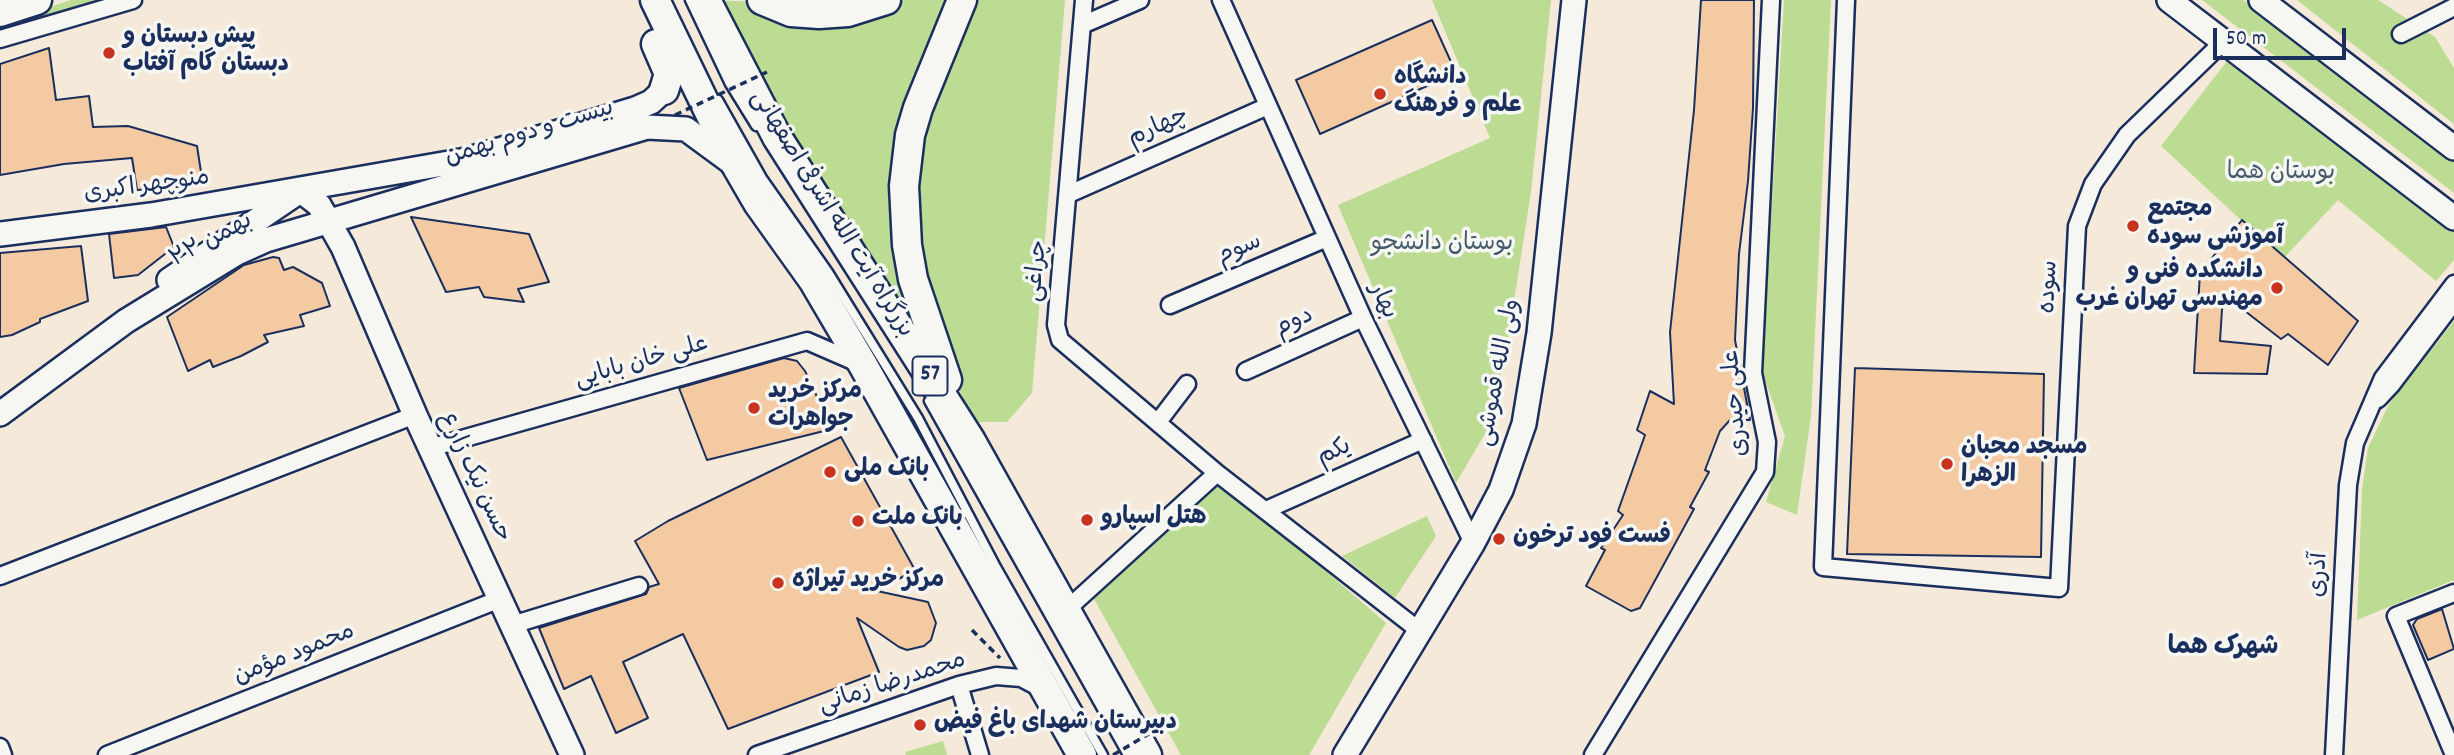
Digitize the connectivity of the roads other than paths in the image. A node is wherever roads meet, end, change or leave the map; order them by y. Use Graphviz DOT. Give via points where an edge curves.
graph roads {
  1 [pos="37,0"];
  2 [pos="133,0"];
  3 [pos="636,0"];
  4 [pos="655,0"];
  5 [pos="690,0"];
  6 [pos="706,0"];
  7 [pos="762,0"];
  8 [pos="886,0"];
  9 [pos="962,0"];
  10 [pos="1084,0"];
  11 [pos="1140,0"];
  12 [pos="1221,0"];
  13 [pos="1574,0"];
  14 [pos="1771,0"];
  15 [pos="1846,0"];
  16 [pos="2169,0"];
  17 [pos="2261,0"];
  18 [pos="2454,7"];
  19 [pos="0,12"];
  20 [pos="1082,26"];
  21 [pos="2402,34"];
  22 [pos="0,39"];
  23 [pos="2223,41"];
  24 [pos="715,94"];
  25 [pos="669,102"];
  26 [pos="1268,106"];
  27 [pos="760,131"];
  28 [pos="2454,148"];
  29 [pos="738,168"];
  30 [pos="301,191"];
  31 [pos="1069,194"];
  32 [pos="2454,218"];
  33 [pos="328,222"];
  34 [pos="0,234"];
  35 [pos="1327,238"];
  36 [pos="833,244"];
  37 [pos="2454,284"];
  38 [pos="862,290"];
  39 [pos="2454,302"];
  40 [pos="1170,306"];
  41 [pos="1363,318"];
  42 [pos="126,321"];
  43 [pos="863,365"];
  44 [pos="1246,371"];
  45 [pos="1187,384"];
  46 [pos="925,394"];
  47 [pos="2374,403"];
  48 [pos="0,414"];
  49 [pos="415,415"];
  50 [pos="1158,422"];
  51 [pos="1423,440"];
  52 [pos="971,442"];
  53 [pos="430,448"];
  54 [pos="1217,472"];
  55 [pos="1266,510"];
  56 [pos="1473,543"];
  57 [pos="0,576"];
  58 [pos="639,586"];
  59 [pos="2454,593"];
  60 [pos="500,599"];
  61 [pos="1064,612"];
  62 [pos="512,625"];
  63 [pos="1421,632"];
  64 [pos="959,685"];
  65 [pos="1044,690"];
  66 [pos="0,747"];
  67 [pos="2454,754"];
  68 [pos="3,755"];
  69 [pos="107,755"];
  70 [pos="572,755"];
  71 [pos="757,755"];
  72 [pos="979,755"];
  73 [pos="1082,755"];
  74 [pos="1103,755"];
  75 [pos="1128,755"];
  76 [pos="1147,755"];
  77 [pos="1345,755"];
  78 [pos="1593,755"];
  79 [pos="2334,755"];
  1 -- 19 [label="highway"];
  2 -- 22 [label="street"];
  3 -- 25 [label="highway" via="668,68"];
  4 -- 29 [label="highway, بزرگراه آیت الله اشرفی اصفهانی / 57"];
  5 -- 27 [label="lane" via="730,84"];
  6 -- 52 [label="highway, بزرگراه آیت الله اشرفی اصفهانی / 57" via="778,137"];
  7 -- 8 [label="highway" via="791,12 819,14 848,12"];
  9 -- 52 [label="highway" via="918,108 911,135 905,210 913,279"];
  10 -- 20 [label="street, چراغی"];
  11 -- 20 [label="street"];
  12 -- 26 [label="street, بهار"];
  13 -- 56 [label="street, ولی الله قموشی" via="1539,333 1524,424 1501,490"];
  14 -- 78 [label="street, علی حیدری" via="1753,373 1767,442 1765,472"];
  15 -- 23 [label="street, سوده" via="1823,567 2059,588 2077,226 2093,184 2127,135"];
  16 -- 23 [label="street"];
  17 -- 28 [label="street"];
  18 -- 21 [label="street"];
  20 -- 31 [label="street, چراغی"];
  23 -- 32 [label="street"];
  24 -- 74 [label="lane" via="762,178 828,272 918,418"];
  25 -- 30 [label="street, بیست و دوم بهمن" via="651,102 467,160"];
  26 -- 31 [label="street, چهارم"];
  26 -- 35 [label="street, بهار"];
  29 -- 33 [label="street, بیست و دوم بهمن" via="686,129 647,127"];
  29 -- 43 [label="highway, بزرگراه آیت الله اشرفی اصفهانی / 57"];
  30 -- 33 [label="street, حسن نیک زارع" via="319,205"];
  30 -- 34 [label="street, منوچهر اکبری"];
  30 -- 42 [label="street, ۲۲ بهمن" via="200,257"];
  31 -- 50 [label="street, چراغی" via="1056,325 1060,340"];
  33 -- 42 [label="street, ۲۲ بهمن" via="237,253"];
  33 -- 49 [label="street, حسن نیک زارع"];
  35 -- 40 [label="street, سوم"];
  35 -- 41 [label="street, بهار"];
  36 -- 38 [label="lane"];
  37 -- 47 [label="street, آذری" via="2383,377"];
  39 -- 47 [label="street, آذری"];
  41 -- 44 [label="street, دوم"];
  41 -- 51 [label="street, بهار"];
  42 -- 48 [label="street, ۲۲ بهمن"];
  43 -- 53 [label="street, علی خان بابایی" via="807,341"];
  43 -- 65 [label="highway, بزرگراه آیت الله اشرفی اصفهانی / 57"];
  45 -- 50 [label="street"];
  46 -- 75 [label="lane"];
  47 -- 79 [label="street, آذری" via="2355,443 2348,485"];
  49 -- 53 [label="street, حسن نیک زارع"];
  49 -- 57 [label="street"];
  50 -- 54 [label="street, چراغی"];
  51 -- 55 [label="street, یکم"];
  51 -- 56 [label="street, بهار"];
  52 -- 61 [label="highway, بزرگراه آیت الله اشرفی اصفهانی / 57"];
  53 -- 60 [label="street, حسن نیک زارع"];
  54 -- 55 [label="street, چراغی"];
  54 -- 61 [label="street"];
  55 -- 63 [label="street, چراغی"];
  56 -- 63 [label="street, ولی الله قموشی"];
  58 -- 62 [label="street"];
  59 -- 67 [label="street" via="2396,616"];
  60 -- 62 [label="street, حسن نیک زارع"];
  60 -- 69 [label="street, محمود مؤمن"];
  61 -- 76 [label="highway, بزرگراه آیت الله اشرفی اصفهانی / 57"];
  62 -- 70 [label="street, حسن نیک زارع"];
  63 -- 77 [label="street, ولی الله قموشی"];
  64 -- 65 [label="street, محمدرضا زمانی" via="996,676 1021,678"];
  64 -- 71 [label="street, محمدرضا زمانی"];
  64 -- 72 [label="street"];
  65 -- 73 [label="highway, بزرگراه آیت الله اشرفی اصفهانی / 57"];
  66 -- 68 [label="street"];
}
